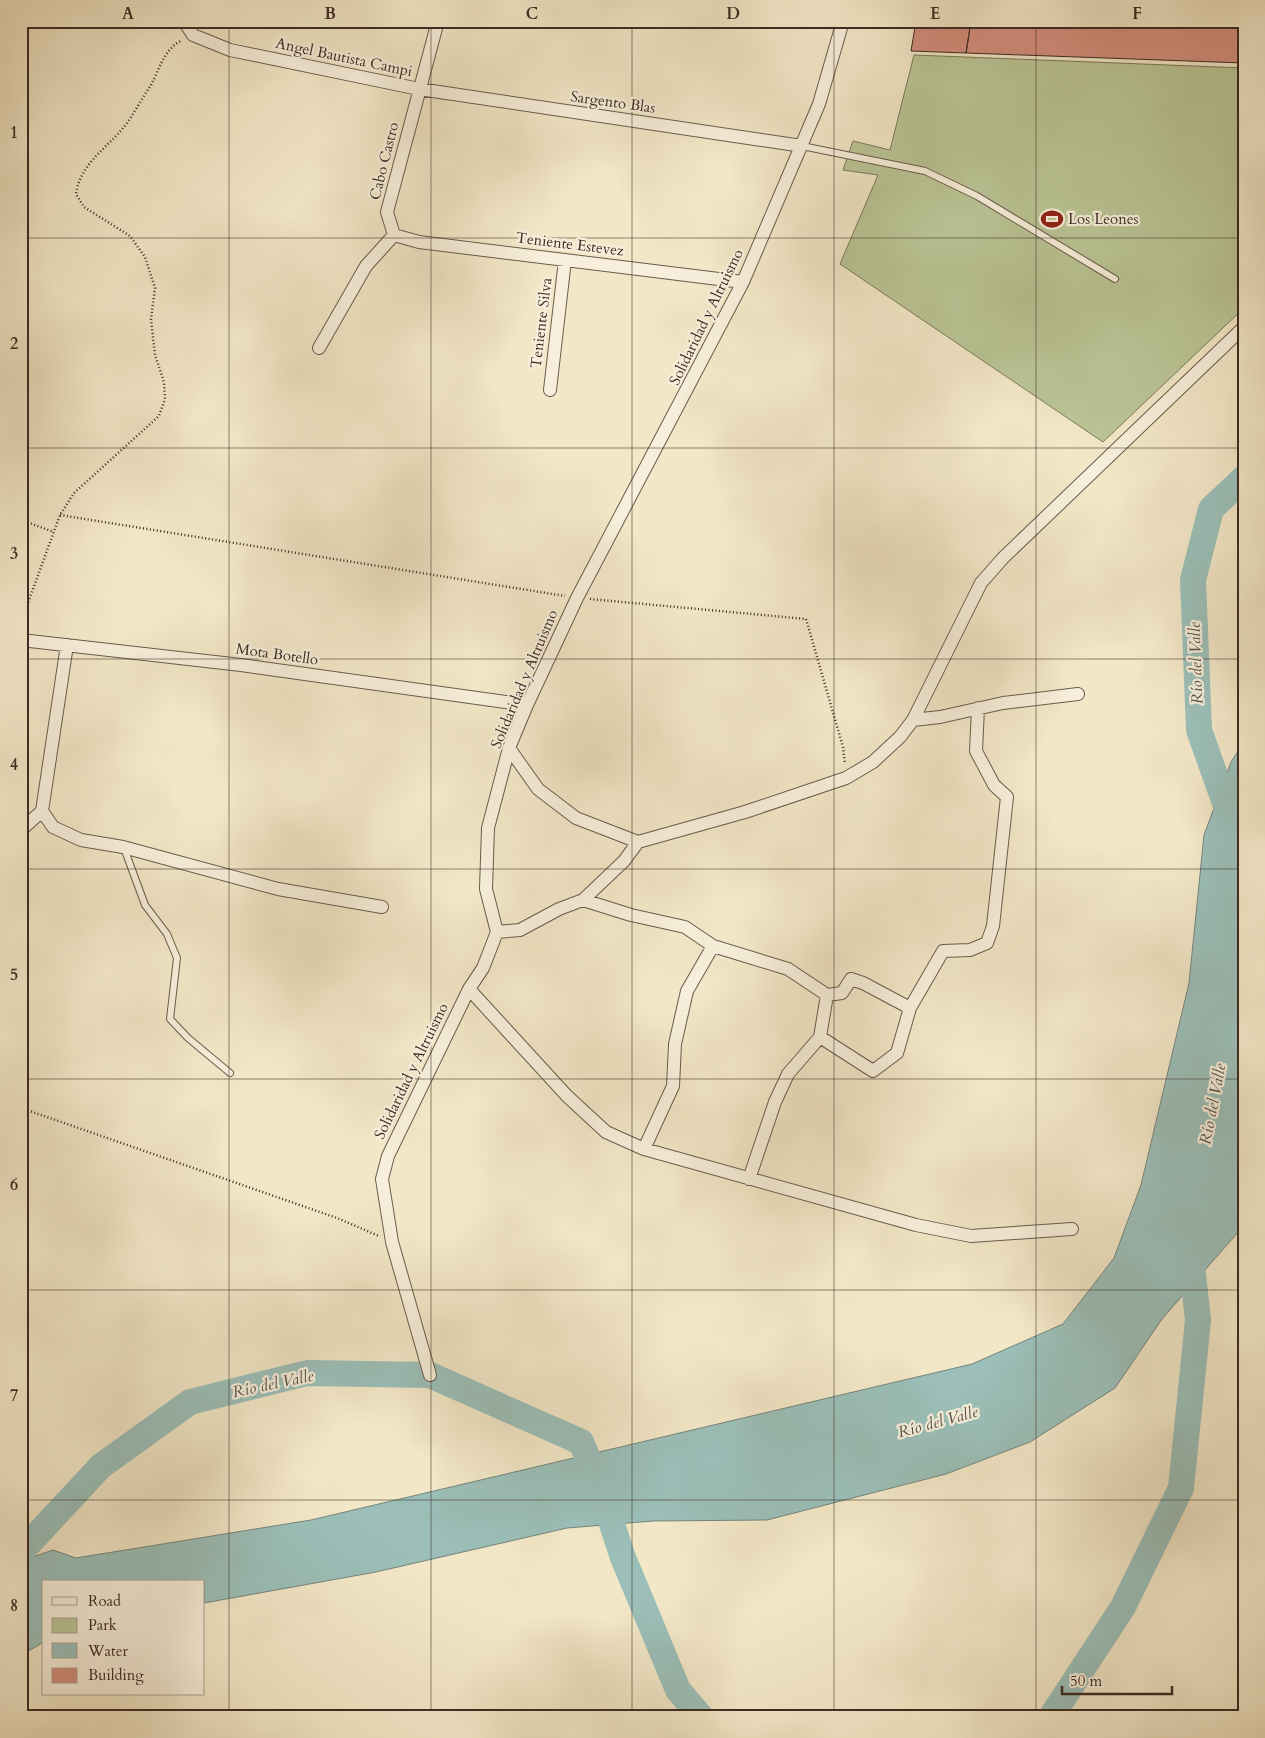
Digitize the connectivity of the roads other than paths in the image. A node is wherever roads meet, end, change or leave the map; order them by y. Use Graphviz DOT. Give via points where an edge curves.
graph roads {
  1 [pos="184,21"];
  2 [pos="438,21"];
  3 [pos="843,21"];
  4 [pos="419,90"];
  5 [pos="802,146"];
  6 [pos="394,235"];
  7 [pos="565,260"];
  8 [pos="1115,279"];
  9 [pos="743,282"];
  10 [pos="1244,327"];
  11 [pos="319,348"];
  12 [pos="550,390"];
  13 [pos="21,640"];
  14 [pos="67,645"];
  15 [pos="1078,694"];
  16 [pos="527,705"];
  17 [pos="978,708"];
  18 [pos="913,720"];
  19 [pos="509,748"];
  20 [pos="42,810"];
  21 [pos="21,830"];
  22 [pos="638,842"];
  23 [pos="123,847"];
  24 [pos="583,900"];
  25 [pos="382,907"];
  26 [pos="497,932"];
  27 [pos="713,946"];
  28 [pos="469,989"];
  29 [pos="828,995"];
  30 [pos="910,1008"];
  31 [pos="820,1037"];
  32 [pos="230,1073"];
  33 [pos="644,1148"];
  34 [pos="749,1179"];
  35 [pos="1072,1229"];
  36 [pos="430,1375"];
  1 -- 4 [label="street, Angel Bautista Campi" via="193,35 230,50"];
  2 -- 4 [label="street, Cabo Castro"];
  3 -- 5 [label="street, Solidaridad y Altruismo" via="819,104"];
  4 -- 5 [label="street, Sargento Blas"];
  4 -- 6 [label="street, Cabo Castro" via="388,212"];
  5 -- 8 [label="lane" via="925,171 977,196"];
  5 -- 9 [label="street, Solidaridad y Altruismo"];
  6 -- 7 [label="street, Teniente Estevez" via="419,242"];
  6 -- 11 [label="street" via="366,266"];
  7 -- 9 [label="street, Teniente Estevez"];
  7 -- 12 [label="street, Teniente Silva"];
  9 -- 16 [label="street, Solidaridad y Altruismo" via="577,598"];
  10 -- 18 [label="street" via="1003,558 981,583"];
  13 -- 14 [label="street, Mota Botello"];
  14 -- 16 [label="street, Mota Botello" via="241,665"];
  14 -- 20 [label="street"];
  15 -- 17 [label="street"];
  16 -- 19 [label="street, Solidaridad y Altruismo"];
  17 -- 18 [label="street"];
  17 -- 30 [label="street" via="976,751 994,785 1008,797 994,926 987,943 970,950 943,951"];
  18 -- 22 [label="street" via="873,762 846,778 745,812"];
  19 -- 22 [label="street" via="538,789 576,818"];
  19 -- 26 [label="street, Solidaridad y Altruismo" via="488,828 486,889"];
  20 -- 21 [label="street"];
  20 -- 23 [label="street" via="52,827 81,840"];
  22 -- 24 [label="street" via="624,861"];
  23 -- 25 [label="street" via="278,889"];
  23 -- 32 [label="lane" via="145,904 166,934 177,958 170,1019"];
  24 -- 26 [label="street" via="520,930"];
  24 -- 27 [label="street" via="685,927"];
  26 -- 28 [label="street, Solidaridad y Altruismo" via="483,968"];
  27 -- 29 [label="street" via="788,969"];
  27 -- 33 [label="street" via="687,991 675,1044 673,1086"];
  28 -- 33 [label="street" via="566,1096 599,1126"];
  28 -- 36 [label="street, Solidaridad y Altruismo" via="388,1156 382,1180 392,1242"];
  29 -- 30 [label="street" via="842,993 852,979"];
  29 -- 31 [label="street"];
  30 -- 31 [label="street" via="897,1053 873,1071"];
  31 -- 34 [label="street" via="788,1074"];
  33 -- 34 [label="street"];
  34 -- 35 [label="street" via="916,1225 971,1236"];
}
